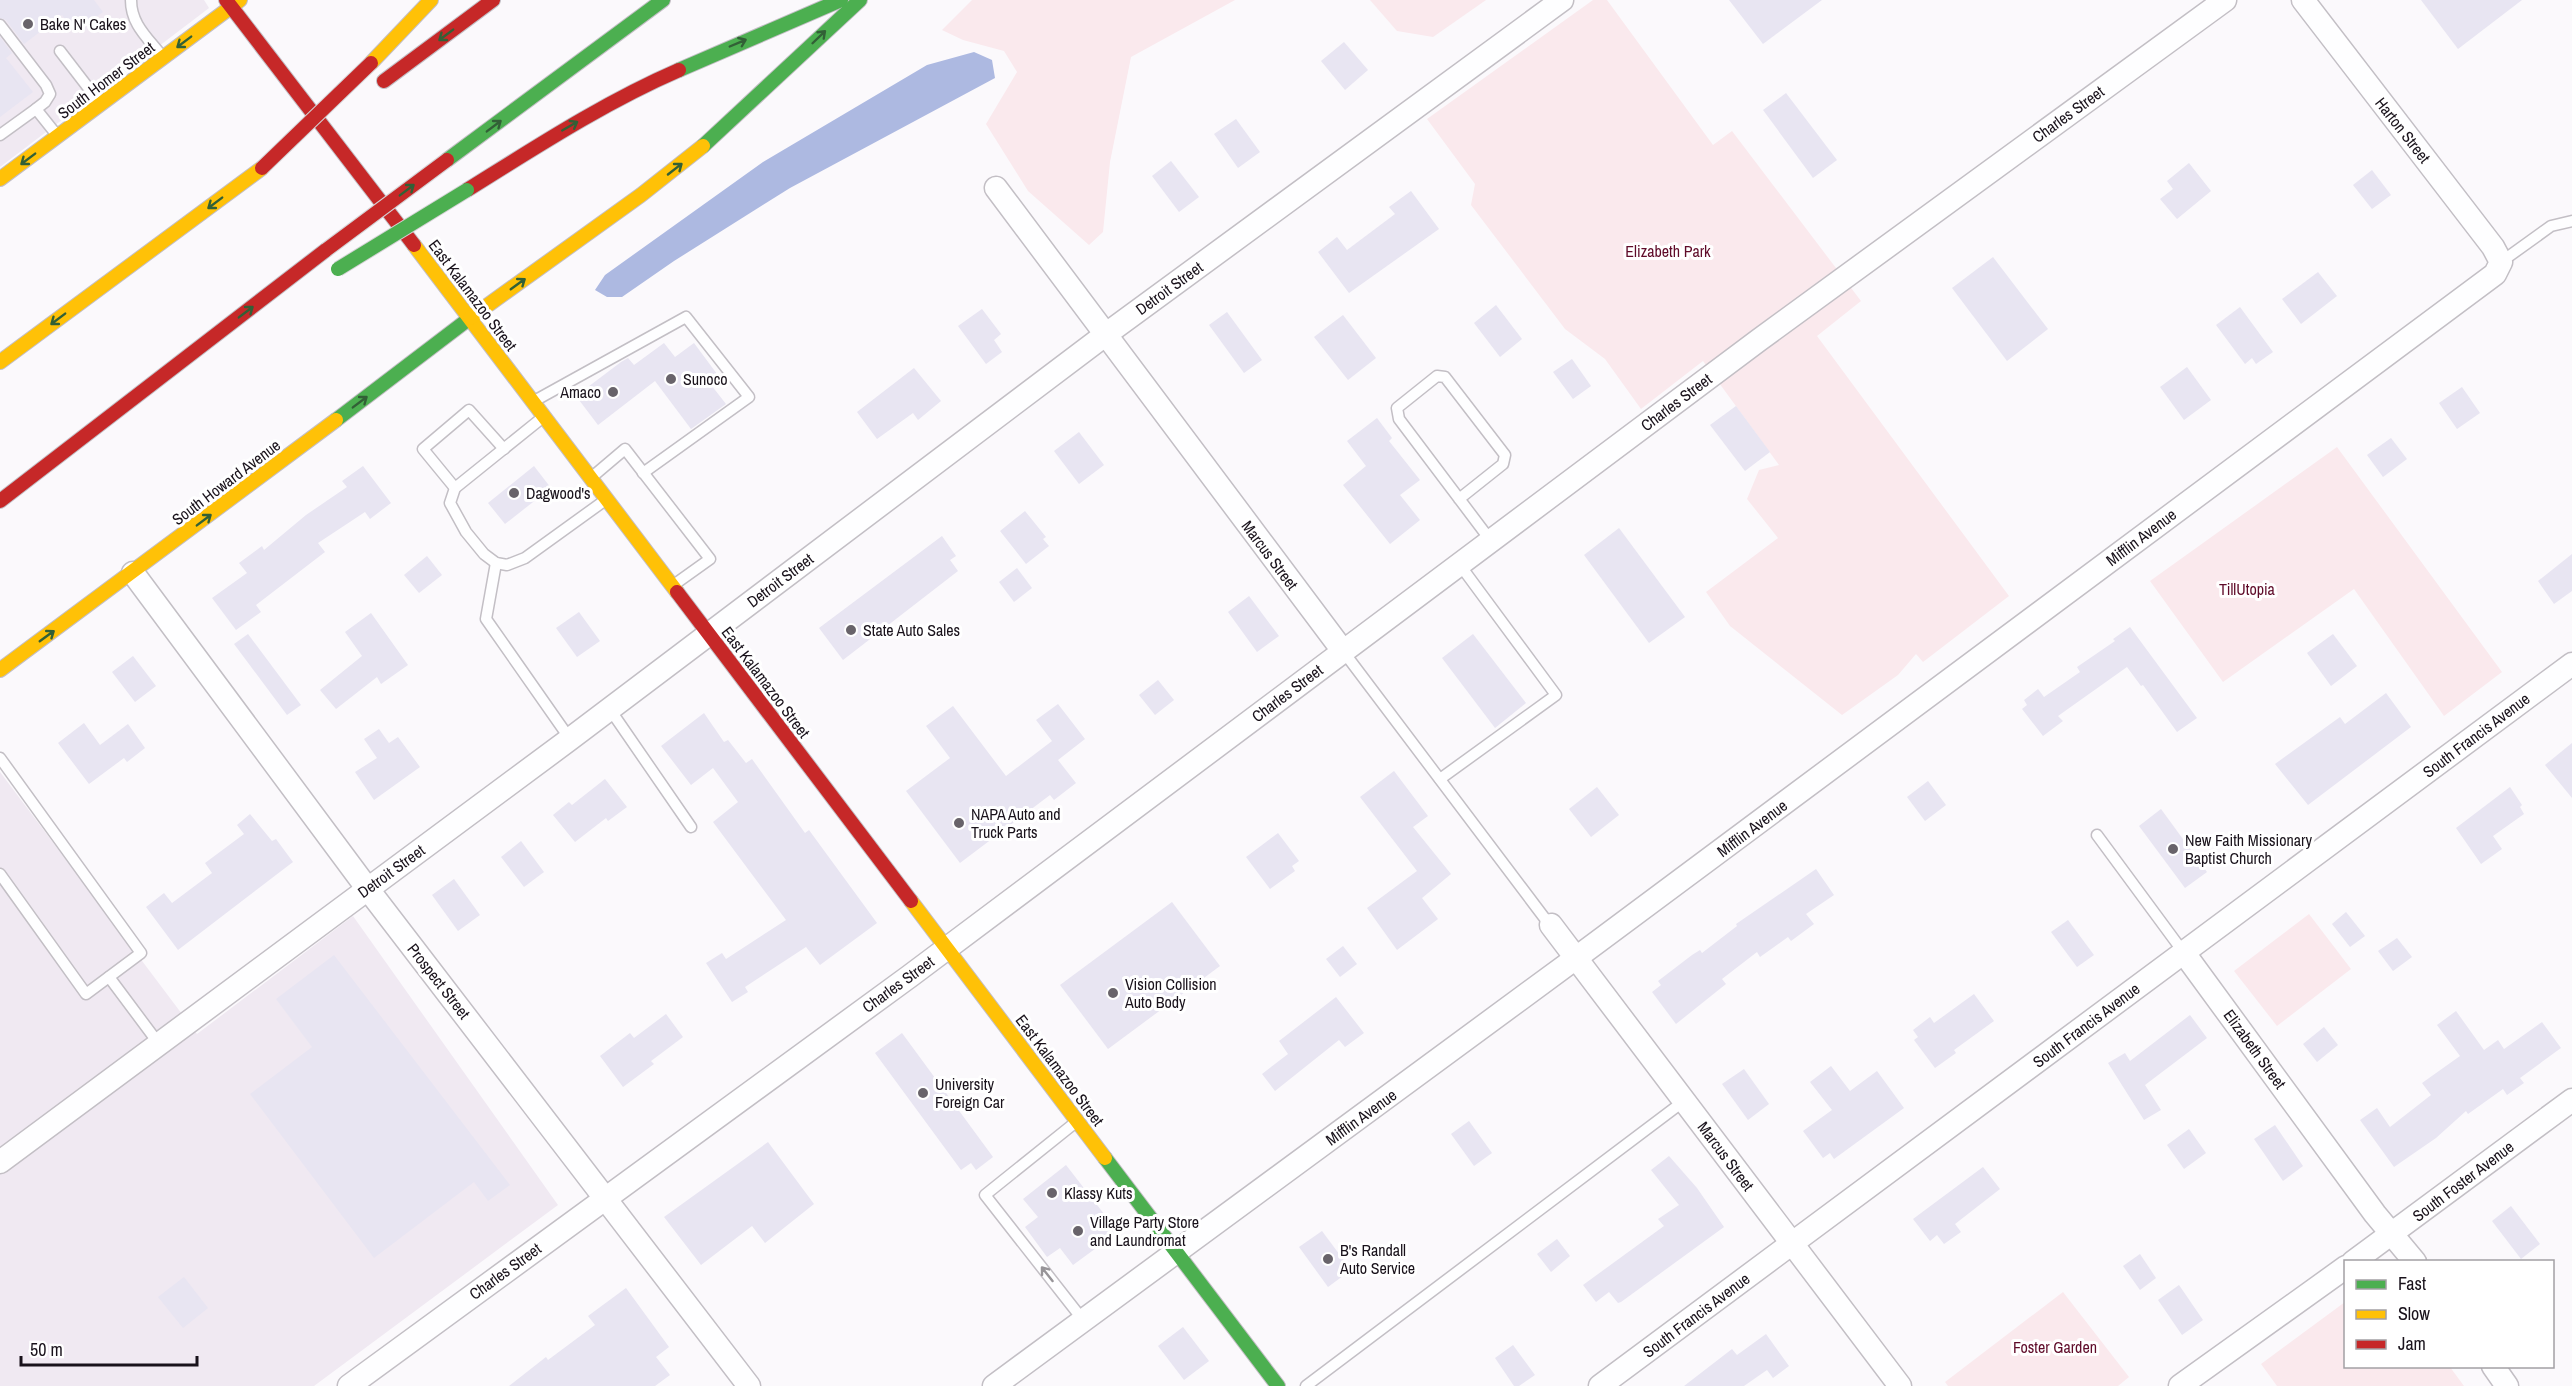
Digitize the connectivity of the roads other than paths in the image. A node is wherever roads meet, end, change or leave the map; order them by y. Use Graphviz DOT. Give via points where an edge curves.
graph roads {
  1 [pos="131,0"];
  2 [pos="431,0"];
  3 [pos="493,0"];
  4 [pos="663,0"];
  5 [pos="841,0"];
  6 [pos="854,0"];
  7 [pos="860,0"];
  8 [pos="1562,0"];
  9 [pos="2225,0"];
  10 [pos="2303,0"];
  11 [pos="232,2"];
  12 [pos="836,21"];
  13 [pos="0,26"];
  14 [pos="60,51"];
  15 [pos="163,58"];
  16 [pos="379,84"];
  17 [pos="101,104"];
  18 [pos="36,109"];
  19 [pos="337,114"];
  20 [pos="0,135"];
  21 [pos="58,137"];
  22 [pos="262,168"];
  23 [pos="0,179"];
  24 [pos="996,188"];
  25 [pos="2572,221"];
  26 [pos="2500,262"];
  27 [pos="334,272"];
  28 [pos="470,318"];
  29 [pos="254,323"];
  30 [pos="1105,335"];
  31 [pos="0,362"];
  32 [pos="533,402"];
  33 [pos="544,417"];
  34 [pos="504,450"];
  35 [pos="643,473"];
  36 [pos="591,477"];
  37 [pos="455,488"];
  38 [pos="607,499"];
  39 [pos="1459,499"];
  40 [pos="0,501"];
  41 [pos="1491,541"];
  42 [pos="496,563"];
  43 [pos="1460,565"];
  44 [pos="133,573"];
  45 [pos="673,586"];
  46 [pos="708,634"];
  47 [pos="1343,651"];
  48 [pos="2572,664"];
  49 [pos="0,670"];
  50 [pos="609,708"];
  51 [pos="570,739"];
  52 [pos="0,758"];
  53 [pos="1440,779"];
  54 [pos="691,827"];
  55 [pos="2097,835"];
  56 [pos="0,874"];
  57 [pos="367,888"];
  58 [pos="1548,922"];
  59 [pos="948,948"];
  60 [pos="2184,952"];
  61 [pos="1576,958"];
  62 [pos="109,977"];
  63 [pos="159,1044"];
  64 [pos="2572,1100"];
  65 [pos="1684,1101"];
  66 [pos="1077,1120"];
  67 [pos="0,1162"];
  68 [pos="605,1197"];
  69 [pos="2392,1233"];
  70 [pos="1792,1243"];
  71 [pos="1176,1253"];
  72 [pos="2356,1260"];
  73 [pos="2413,1260"];
  74 [pos="2344,1268"];
  75 [pos="1083,1320"];
  76 [pos="2494,1368"];
  77 [pos="1898,1385"];
  78 [pos="349,1386"];
  79 [pos="749,1386"];
  80 [pos="994,1386"];
  81 [pos="1278,1386"];
  82 [pos="1306,1386"];
  83 [pos="1600,1386"];
  84 [pos="2180,1386"];
  85 [pos="2507,1386"];
  1 -- 15 [label="lane" via="131,14"];
  2 -- 22 [label="main road, bridge"];
  3 -- 16 [label="main road, one-way"];
  40 -- 4 [label="main road, one-way, bridge" via="326,250"];
  27 -- 5 [label="main road, one-way, bridge" via="596,111 684,66"];
  6 -- 12 [label="main road"];
  7 -- 12 [label="main road"];
  8 -- 30 [label="street, Detroit Street"];
  9 -- 41 [label="street, Charles Street"];
  10 -- 26 [label="street, Harton Street" via="2493,247"];
  11 -- 15 [label="main road, South Homer Street, one-way"];
  11 -- 28 [label="main road, East Kalamazoo Street"];
  28 -- 12 [label="main road, South Howard Avenue, one-way" via="684,162"];
  13 -- 18 [label="lane" via="50,94"];
  14 -- 17 [label="lane"];
  15 -- 17 [label="main road, South Homer Street"];
  17 -- 21 [label="main road, South Homer Street"];
  18 -- 20 [label="lane"];
  18 -- 21 [label="lane"];
  19 -- 22 [label="main road, bridge"];
  21 -- 23 [label="main road, South Homer Street, one-way"];
  22 -- 31 [label="main road, one-way"];
  24 -- 30 [label="street, Marcus Street"];
  25 -- 26 [label="lane" via="2551,225"];
  26 -- 61 [label="street, Mifflin Avenue" via="2485,282"];
  28 -- 32 [label="main road, East Kalamazoo Street"];
  44 -- 28 [label="main road, South Howard Avenue, one-way"];
  29 -- 40 [label="main road" via="207,352"];
  30 -- 46 [label="street, Detroit Street"];
  30 -- 47 [label="street, Marcus Street"];
  32 -- 33 [label="main road, East Kalamazoo Street"];
  32 -- 35 [label="lane" via="686,317 749,397"];
  33 -- 34 [label="lane"];
  33 -- 36 [label="main road, East Kalamazoo Street"];
  34 -- 37 [label="lane"];
  34 -- 37 [label="lane" via="469,410 423,449"];
  35 -- 36 [label="lane" via="625,449"];
  35 -- 45 [label="lane" via="710,559"];
  36 -- 38 [label="main road, East Kalamazoo Street"];
  37 -- 42 [label="lane" via="450,496 453,510 484,554"];
  38 -- 42 [label="lane" via="525,558 507,565"];
  38 -- 45 [label="main road, East Kalamazoo Street"];
  39 -- 39 [label="lane" via="1399,419 1397,408 1437,376 1445,377 1505,455 1503,464"];
  39 -- 41 [label="lane"];
  41 -- 43 [label="street, Charles Street"];
  42 -- 51 [label="lane" via="486,620"];
  43 -- 47 [label="street, Charles Street"];
  43 -- 53 [label="lane" via="1556,695"];
  49 -- 44 [label="main road, South Howard Avenue, one-way"];
  44 -- 57 [label="street, Prospect Street"];
  45 -- 46 [label="main road, East Kalamazoo Street"];
  46 -- 50 [label="street, Detroit Street"];
  46 -- 59 [label="main road, East Kalamazoo Street"];
  47 -- 53 [label="lane, Marcus Street"];
  47 -- 59 [label="street, Charles Street"];
  48 -- 60 [label="street, South Francis Avenue"];
  50 -- 51 [label="street, Detroit Street"];
  50 -- 54 [label="lane"];
  51 -- 57 [label="street, Detroit Street"];
  52 -- 62 [label="lane" via="141,953"];
  53 -- 58 [label="lane, Marcus Street"];
  55 -- 60 [label="lane, Elizabeth Street"];
  56 -- 62 [label="lane" via="86,994"];
  57 -- 63 [label="street, Detroit Street"];
  57 -- 68 [label="street, Prospect Street"];
  58 -- 61 [label="street, Marcus Street"];
  59 -- 66 [label="main road, East Kalamazoo Street"];
  59 -- 68 [label="street, Charles Street"];
  60 -- 69 [label="street, Elizabeth Street"];
  60 -- 70 [label="street, South Francis Avenue"];
  61 -- 65 [label="street, Marcus Street"];
  61 -- 71 [label="street, Mifflin Avenue"];
  62 -- 63 [label="lane"];
  63 -- 67 [label="street, Detroit Street"];
  64 -- 69 [label="street, South Foster Avenue"];
  65 -- 70 [label="street, Marcus Street"];
  65 -- 82 [label="lane"];
  66 -- 71 [label="main road, East Kalamazoo Street"];
  75 -- 66 [label="lane, one-way" via="985,1195"];
  68 -- 78 [label="street, Charles Street"];
  68 -- 79 [label="street, Prospect Street"];
  69 -- 72 [label="street, South Foster Avenue"];
  69 -- 73 [label="street, Elizabeth Street"];
  70 -- 77 [label="street, Marcus Street"];
  70 -- 83 [label="street, South Francis Avenue"];
  71 -- 75 [label="street, Mifflin Avenue"];
  71 -- 81 [label="main road, East Kalamazoo Street"];
  74 -- 84 [label="street"];
  75 -- 80 [label="street, Mifflin Avenue"];
  76 -- 85 [label="street"];
}
